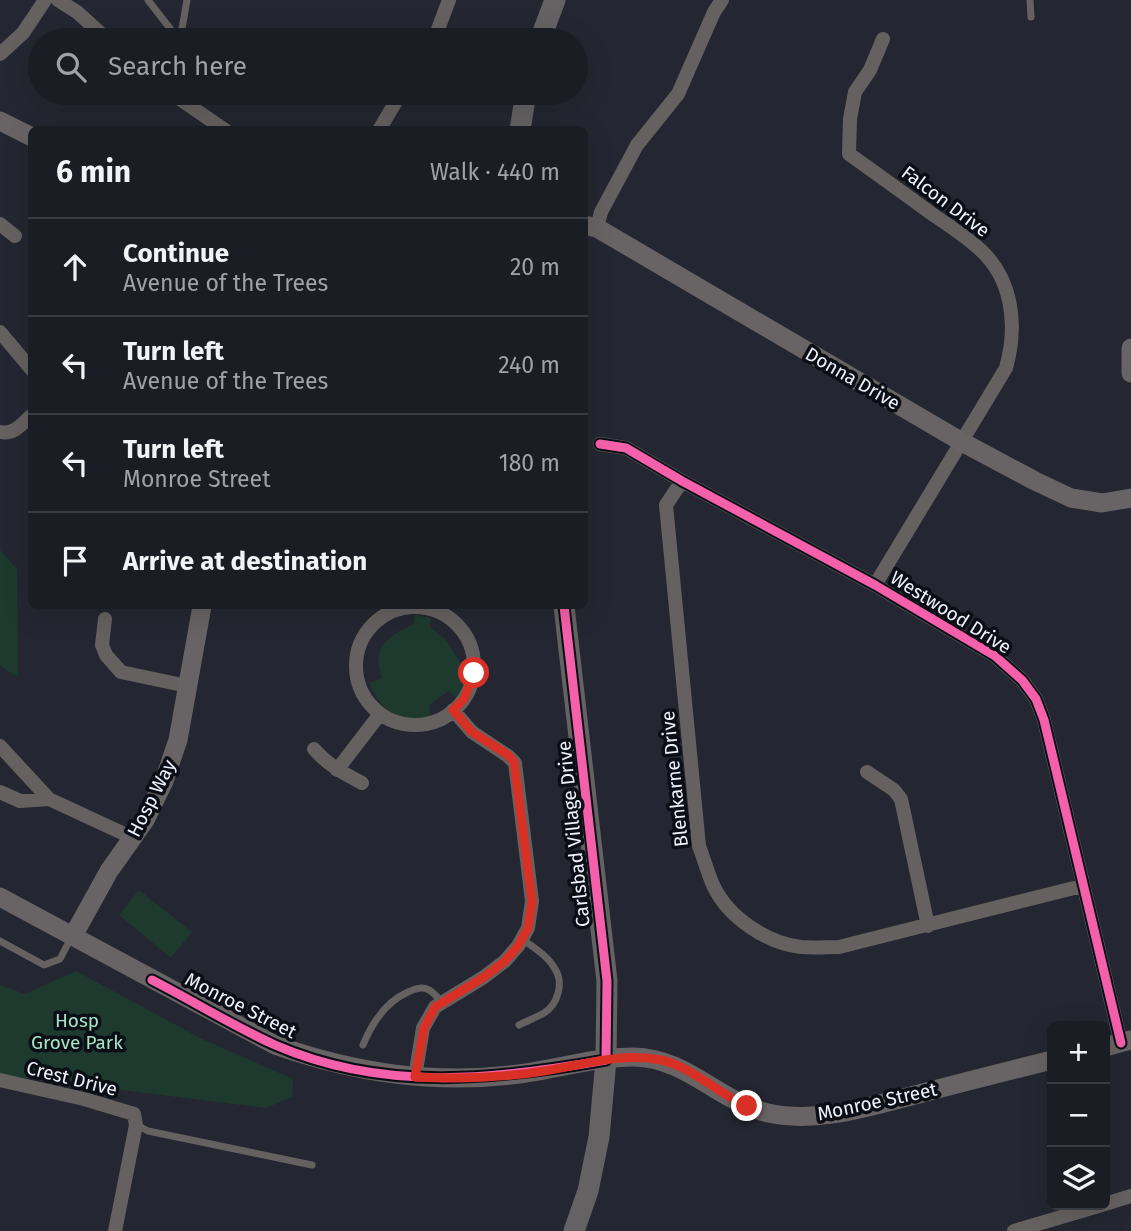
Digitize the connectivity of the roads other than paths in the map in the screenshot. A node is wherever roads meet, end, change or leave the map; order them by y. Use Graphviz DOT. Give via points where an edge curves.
graph roads {
  1 [pos="46,0"];
  2 [pos="58,0"];
  3 [pos="148,0"];
  4 [pos="187,0"];
  5 [pos="449,0"];
  6 [pos="555,0"];
  7 [pos="722,0"];
  8 [pos="1030,0"];
  9 [pos="1031,17"];
  10 [pos="95,28"];
  11 [pos="170,28"];
  12 [pos="182,28"];
  13 [pos="438,28"];
  14 [pos="544,28"];
  15 [pos="883,38"];
  16 [pos="0,54"];
  17 [pos="189,105"];
  18 [pos="197,105"];
  19 [pos="394,105"];
  20 [pos="524,105"];
  21 [pos="196,110"];
  22 [pos="0,121"];
  23 [pos="219,126"];
  24 [pos="381,126"];
  25 [pos="521,126"];
  26 [pos="28,135"];
  27 [pos="0,224"];
  28 [pos="591,227"];
  29 [pos="15,236"];
  30 [pos="0,332"];
  31 [pos="1131,348"];
  32 [pos="28,365"];
  33 [pos="1131,373"];
  34 [pos="28,419"];
  35 [pos="0,432"];
  36 [pos="962,442"];
  37 [pos="600,444"];
  38 [pos="682,481"];
  39 [pos="1131,498"];
  40 [pos="875,585"];
  41 [pos="201,609"];
  42 [pos="403,609"];
  43 [pos="564,609"];
  44 [pos="445,610"];
  45 [pos="105,619"];
  46 [pos="187,686"];
  47 [pos="453,710"];
  48 [pos="380,714"];
  49 [pos="0,746"];
  50 [pos="314,749"];
  51 [pos="337,770"];
  52 [pos="867,772"];
  53 [pos="362,783"];
  54 [pos="0,792"];
  55 [pos="49,799"];
  56 [pos="133,838"];
  57 [pos="1082,886"];
  58 [pos="0,897"];
  59 [pos="928,926"];
  60 [pos="73,936"];
  61 [pos="522,939"];
  62 [pos="0,941"];
  63 [pos="441,1001"];
  64 [pos="519,1025"];
  65 [pos="1119,1043"];
  66 [pos="363,1045"];
  67 [pos="606,1060"];
  68 [pos="1047,1061"];
  69 [pos="415,1077"];
  70 [pos="0,1080"];
  71 [pos="135,1119"];
  72 [pos="312,1165"];
  73 [pos="1131,1196"];
  74 [pos="1110,1202"];
  75 [pos="1084,1210"];
  76 [pos="115,1231"];
  77 [pos="574,1231"];
  78 [pos="1016,1231"];
  1 -- 16 [label="street" via="23,33"];
  2 -- 10 [label="street"];
  3 -- 11 [label="lane"];
  4 -- 12 [label="lane"];
  5 -- 13 [label="street"];
  6 -- 14 [label="main road"];
  7 -- 28 [label="street" via="678,94 637,145"];
  8 -- 9 [label="lane"];
  15 -- 36 [label="street, Falcon Drive" via="855,92 849,154 978,247 1003,282 1014,322 1006,369"];
  17 -- 21 [label="street"];
  18 -- 21 [label="lane"];
  19 -- 24 [label="street"];
  20 -- 25 [label="main road"];
  21 -- 23 [label="street"];
  22 -- 26 [label="main road"];
  27 -- 29 [label="street"];
  28 -- 36 [label="main road, Donna Drive"];
  30 -- 32 [label="street"];
  31 -- 33 [label="main road"];
  34 -- 35 [label="street" via="15,430"];
  36 -- 39 [label="main road, Donna Drive" via="1071,498 1102,502"];
  36 -- 40 [label="street, Falcon Drive"];
  37 -- 38 [label="street, Westwood Drive" via="626,448"];
  38 -- 40 [label="street, Westwood Drive"];
  38 -- 59 [label="street, Blenkarne Drive" via="666,505 699,846 714,887 736,916 758,933 799,947 839,947"];
  40 -- 57 [label="street, Westwood Drive" via="995,656 1036,699"];
  41 -- 46 [label="main road, Hosp Way"];
  42 -- 48 [label="street" via="382,617 366,634 357,654 356,676 364,696"];
  43 -- 67 [label="main road, Carlsbad Village Drive" via="607,981"];
  44 -- 47 [label="street" via="466,636 474,659 470,687"];
  45 -- 46 [label="street" via="102,645 121,672"];
  46 -- 56 [label="main road, Hosp Way" via="178,740 164,781"];
  47 -- 48 [label="street" via="442,719 416,726"];
  47 -- 61 [label="street" via="472,732 514,762 532,901"];
  48 -- 51 [label="street"];
  49 -- 55 [label="street"];
  50 -- 51 [label="street"];
  51 -- 53 [label="street"];
  52 -- 59 [label="street" via="901,799"];
  54 -- 55 [label="street" via="20,801"];
  55 -- 56 [label="street"];
  56 -- 60 [label="main road, Hosp Way"];
  57 -- 59 [label="street, Blenkarne Drive"];
  57 -- 65 [label="street, Westwood Drive"];
  58 -- 60 [label="main road, Monroe Street"];
  60 -- 62 [label="lane" via="60,959 44,965"];
  60 -- 69 [label="main road, Monroe Street" via="275,1045 321,1061"];
  61 -- 63 [label="street" via="505,961"];
  61 -- 64 [label="lane" via="556,969 559,990 546,1012"];
  63 -- 66 [label="lane" via="428,989 419,988 398,997 382,1011"];
  63 -- 69 [label="street" via="424,1028"];
  67 -- 68 [label="main road, Monroe Street" via="632,1057 670,1062 729,1098 793,1117 842,1112"];
  67 -- 69 [label="main road, Monroe Street" via="491,1077"];
  67 -- 77 [label="main road, Carlsbad Village Drive" via="599,1137"];
  70 -- 71 [label="street, Crest Drive" via="84,1099"];
  71 -- 72 [label="lane" via="148,1130"];
  71 -- 76 [label="street"];
  73 -- 74 [label="street"];
  75 -- 78 [label="street"];
}
